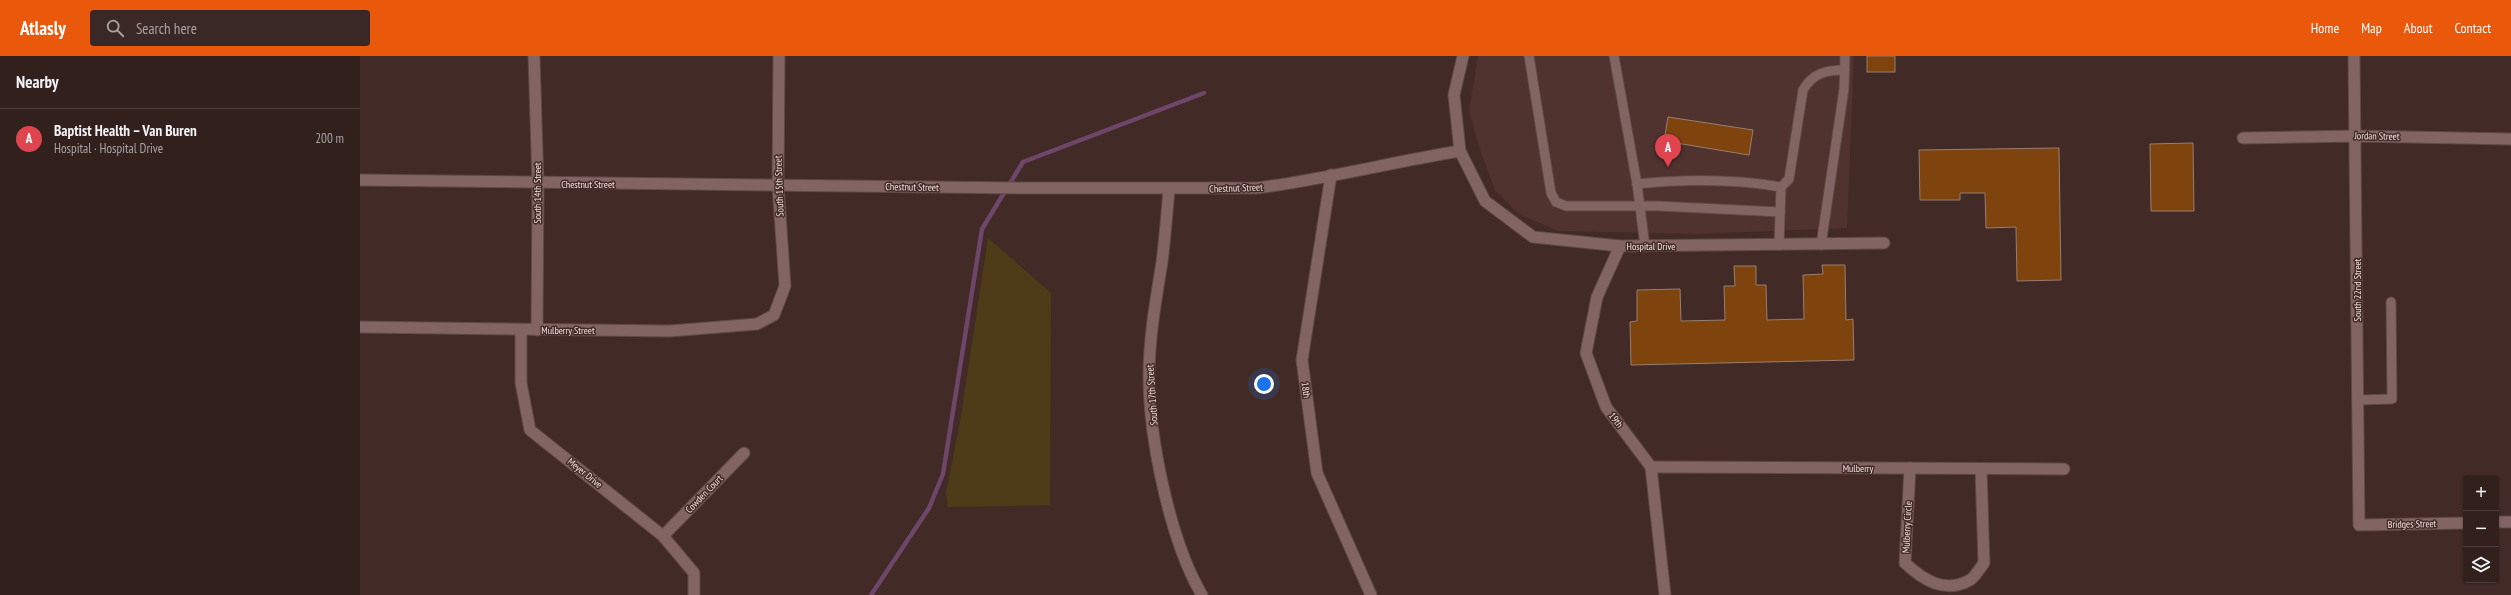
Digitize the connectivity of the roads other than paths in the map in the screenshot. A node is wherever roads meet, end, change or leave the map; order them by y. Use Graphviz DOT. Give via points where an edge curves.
graph roads {
  1 [pos="534,56"];
  2 [pos="779,56"];
  3 [pos="1463,56"];
  4 [pos="1529,56"];
  5 [pos="1614,56"];
  6 [pos="1845,56"];
  7 [pos="2354,56"];
  8 [pos="1845,70"];
  9 [pos="2356,136"];
  10 [pos="2243,138"];
  11 [pos="2511,139"];
  12 [pos="1460,151"];
  13 [pos="1331,176"];
  14 [pos="360,180"];
  15 [pos="538,184"];
  16 [pos="1637,184"];
  17 [pos="778,185"];
  18 [pos="1781,187"];
  19 [pos="1169,189"];
  20 [pos="1640,206"];
  21 [pos="1780,212"];
  22 [pos="1884,243"];
  23 [pos="1779,245"];
  24 [pos="1820,245"];
  25 [pos="1620,246"];
  26 [pos="1645,246"];
  27 [pos="2391,302"];
  28 [pos="774,315"];
  29 [pos="360,327"];
  30 [pos="521,330"];
  31 [pos="537,330"];
  32 [pos="2358,400"];
  33 [pos="744,453"];
  34 [pos="1651,467"];
  35 [pos="1910,468"];
  36 [pos="1981,468"];
  37 [pos="2064,469"];
  38 [pos="2499,522"];
  39 [pos="2511,522"];
  40 [pos="2463,523"];
  41 [pos="2359,525"];
  42 [pos="663,536"];
  43 [pos="694,595"];
  44 [pos="1202,595"];
  45 [pos="1371,595"];
  46 [pos="1665,595"];
  1 -- 15 [label="street, South 14th Street"];
  2 -- 17 [label="street, South 15th Street"];
  3 -- 12 [label="street" via="1454,95"];
  4 -- 20 [label="lane" via="1551,193 1556,202 1566,206"];
  5 -- 16 [label="lane"];
  6 -- 8 [label="lane"];
  7 -- 9 [label="street, South 22nd Street"];
  8 -- 18 [label="lane" via="1820,72 1807,82 1803,90 1789,179"];
  8 -- 24 [label="lane"];
  9 -- 10 [label="street, Jordan Street"];
  9 -- 11 [label="street, Jordan Street"];
  9 -- 32 [label="street, South 22nd Street"];
  12 -- 13 [label="street, Chestnut Street"];
  12 -- 25 [label="street, Hospital Drive" via="1485,200 1533,237"];
  13 -- 19 [label="street, Chestnut Street" via="1258,188"];
  13 -- 45 [label="street, 18th" via="1302,360 1317,473"];
  14 -- 15 [label="street, Chestnut Street"];
  15 -- 17 [label="street, Chestnut Street"];
  15 -- 31 [label="street, South 14th Street"];
  16 -- 18 [label="lane" via="1660,181 1752,182"];
  16 -- 20 [label="lane"];
  17 -- 19 [label="street, Chestnut Street"];
  17 -- 28 [label="street, South 15th Street" via="785,286"];
  18 -- 21 [label="lane"];
  19 -- 44 [label="street, South 17th Street" via="1151,337 1151,413 1167,501 1188,565"];
  20 -- 21 [label="lane"];
  20 -- 26 [label="lane"];
  21 -- 23 [label="lane"];
  22 -- 24 [label="street, Hospital Drive"];
  23 -- 24 [label="street, Hospital Drive"];
  23 -- 26 [label="street, Hospital Drive"];
  25 -- 26 [label="street, Hospital Drive"];
  25 -- 34 [label="street, 19th" via="1597,297 1586,354 1606,406"];
  27 -- 32 [label="lane" via="2392,399"];
  28 -- 31 [label="street, Mulberry Street" via="757,324 670,331"];
  29 -- 30 [label="street, Mulberry Street"];
  30 -- 31 [label="street, Mulberry Street"];
  30 -- 42 [label="street, Meyer Drive" via="521,383 530,430"];
  32 -- 41 [label="street, South 22nd Street"];
  33 -- 42 [label="street, Cowden Court"];
  34 -- 35 [label="street, Mulberry"];
  34 -- 46 [label="street"];
  35 -- 36 [label="street, Mulberry"];
  35 -- 36 [label="street, Mulberry Circle" via="1905,563 1921,578 1946,587 1970,580 1984,563"];
  36 -- 37 [label="street, Mulberry"];
  38 -- 39 [label="street"];
  40 -- 41 [label="street, Bridges Street"];
  42 -- 43 [label="street, Meyer Drive" via="694,573"];
}
